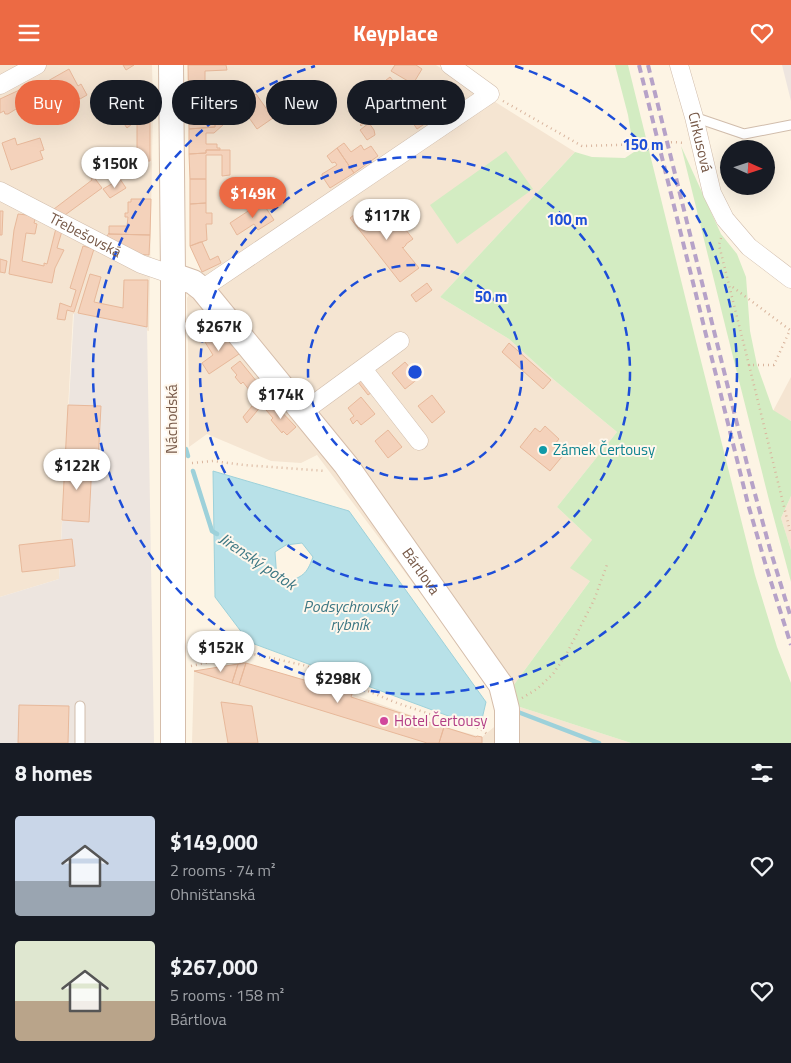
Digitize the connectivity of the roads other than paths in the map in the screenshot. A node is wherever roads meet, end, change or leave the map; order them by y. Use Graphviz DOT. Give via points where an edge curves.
graph roads {
  1 [pos="37,65"];
  2 [pos="171,65"];
  3 [pos="450,65"];
  4 [pos="679,65"];
  5 [pos="0,85"];
  6 [pos="694,117"];
  7 [pos="791,125"];
  8 [pos="0,191"];
  9 [pos="173,275"];
  10 [pos="791,279"];
  11 [pos="202,289"];
  12 [pos="400,341"];
  13 [pos="363,369"];
  14 [pos="303,412"];
  15 [pos="419,441"];
  16 [pos="80,706"];
  17 [pos="499,740"];
  18 [pos="80,743"];
  19 [pos="173,743"];
  1 -- 5 [label="street"];
  2 -- 9 [label="main road, Náchodská"];
  3 -- 11 [label="street" via="490,94"];
  4 -- 6 [label="street, Cirkusová"];
  6 -- 7 [label="lane" via="744,134"];
  6 -- 10 [label="street, Cirkusová" via="712,193 725,219 750,247"];
  8 -- 9 [label="street, Třebešovská" via="141,264"];
  9 -- 11 [label="main road, Bártlova"];
  9 -- 19 [label="main road, Náchodská"];
  11 -- 14 [label="main road, Bártlova"];
  12 -- 13 [label="street"];
  13 -- 14 [label="street"];
  13 -- 15 [label="street"];
  14 -- 17 [label="main road, Bártlova" via="346,465 501,685 507,709"];
  16 -- 18 [label="lane"];
}
